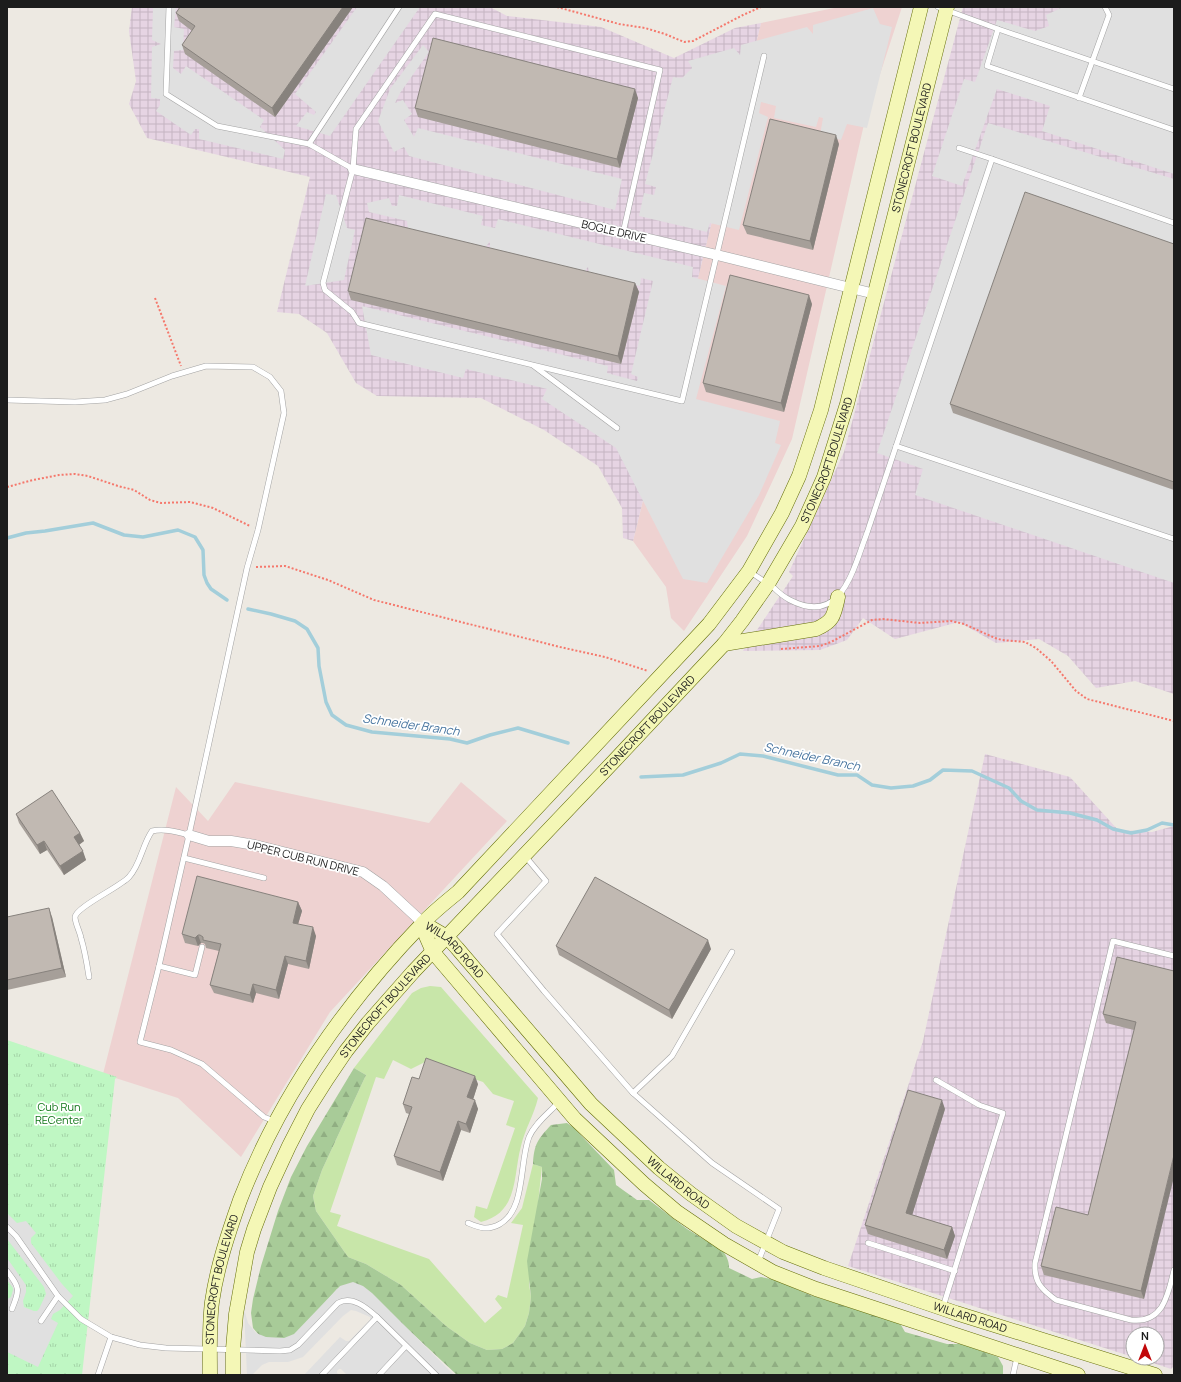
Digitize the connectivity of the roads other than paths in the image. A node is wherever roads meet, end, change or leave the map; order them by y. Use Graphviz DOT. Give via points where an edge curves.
graph roads {
  1 [pos="168,7"];
  2 [pos="399,7"];
  3 [pos="434,7"];
  4 [pos="921,7"];
  5 [pos="1105,7"];
  6 [pos="944,8"];
  7 [pos="435,14"];
  8 [pos="998,29"];
  9 [pos="764,56"];
  10 [pos="1092,61"];
  11 [pos="1174,89"];
  12 [pos="1080,98"];
  13 [pos="1174,130"];
  14 [pos="309,144"];
  15 [pos="959,148"];
  16 [pos="992,159"];
  17 [pos="353,169"];
  18 [pos="1174,223"];
  19 [pos="623,233"];
  20 [pos="717,255"];
  21 [pos="852,288"];
  22 [pos="875,294"];
  23 [pos="532,365"];
  24 [pos="7,400"];
  25 [pos="617,428"];
  26 [pos="896,446"];
  27 [pos="1174,539"];
  28 [pos="749,571"];
  29 [pos="768,584"];
  30 [pos="838,596"];
  31 [pos="724,644"];
  32 [pos="189,835"];
  33 [pos="524,855"];
  34 [pos="184,858"];
  35 [pos="264,878"];
  36 [pos="423,923"];
  37 [pos="447,937"];
  38 [pos="202,947"];
  39 [pos="433,952"];
  40 [pos="732,952"];
  41 [pos="1174,956"];
  42 [pos="159,966"];
  43 [pos="89,977"];
  44 [pos="936,1080"];
  45 [pos="633,1093"];
  46 [pos="560,1102"];
  47 [pos="275,1122"];
  48 [pos="468,1223"];
  49 [pos="7,1227"];
  50 [pos="766,1242"];
  51 [pos="868,1243"];
  52 [pos="757,1262"];
  53 [pos="955,1270"];
  54 [pos="1174,1270"];
  55 [pos="7,1271"];
  56 [pos="58,1296"];
  57 [pos="943,1308"];
  58 [pos="12,1309"];
  59 [pos="376,1317"];
  60 [pos="42,1321"];
  61 [pos="111,1337"];
  62 [pos="406,1346"];
  63 [pos="210,1349"];
  64 [pos="233,1349"];
  65 [pos="1018,1356"];
  66 [pos="98,1375"];
  67 [pos="210,1375"];
  68 [pos="233,1375"];
  69 [pos="322,1375"];
  70 [pos="380,1375"];
  71 [pos="436,1375"];
  72 [pos="1013,1375"];
  73 [pos="1078,1375"];
  74 [pos="1154,1375"];
  1 -- 14 [label="lane" via="166,94 217,126"];
  2 -- 14 [label="lane"];
  3 -- 7 [label="lane"];
  4 -- 21 [label="main road, STONECROFT BOULEVARD"];
  5 -- 10 [label="lane" via="1109,15"];
  6 -- 8 [label="lane"];
  6 -- 22 [label="main road, STONECROFT BOULEVARD"];
  7 -- 17 [label="lane" via="356,129"];
  7 -- 19 [label="lane" via="660,70"];
  8 -- 10 [label="lane"];
  8 -- 12 [label="lane" via="987,66"];
  9 -- 20 [label="lane"];
  10 -- 11 [label="lane"];
  10 -- 12 [label="lane"];
  12 -- 13 [label="lane"];
  14 -- 17 [label="lane"];
  15 -- 16 [label="lane"];
  16 -- 18 [label="lane"];
  16 -- 26 [label="lane"];
  17 -- 19 [label="street, BOGLE DRIVE"];
  17 -- 23 [label="lane" via="323,283 325,290 352,312 359,323"];
  19 -- 20 [label="street, BOGLE DRIVE"];
  20 -- 21 [label="street, BOGLE DRIVE"];
  20 -- 23 [label="lane" via="682,400"];
  21 -- 22 [label="street, BOGLE DRIVE"];
  21 -- 28 [label="main road, STONECROFT BOULEVARD" via="821,410 800,476"];
  22 -- 29 [label="main road, STONECROFT BOULEVARD" via="847,404 824,477 802,526"];
  23 -- 25 [label="lane"];
  24 -- 32 [label="lane" via="105,400 206,366 253,367 270,377 281,391 284,414 247,568"];
  26 -- 27 [label="lane"];
  26 -- 30 [label="lane" via="847,586"];
  28 -- 29 [label="lane"];
  28 -- 36 [label="main road, STONECROFT BOULEVARD" via="709,624 463,886"];
  29 -- 30 [label="lane" via="790,600 815,608 829,604"];
  29 -- 31 [label="main road, STONECROFT BOULEVARD"];
  30 -- 31 [label="main road" via="834,616 827,624 816,629"];
  31 -- 33 [label="main road, STONECROFT BOULEVARD"];
  32 -- 34 [label="lane"];
  32 -- 36 [label="street, UPPER CUB RUN DRIVE" via="209,841 255,845 363,872 383,886"];
  32 -- 43 [label="lane" via="159,829 152,831 129,877 76,914"];
  33 -- 37 [label="main road, STONECROFT BOULEVARD"];
  33 -- 45 [label="lane" via="546,881 497,934"];
  34 -- 35 [label="lane"];
  34 -- 42 [label="lane"];
  36 -- 37 [label="main road, WILLARD ROAD"];
  36 -- 39 [label="main road, WILLARD ROAD"];
  36 -- 47 [label="main road, STONECROFT BOULEVARD" via="339,1020"];
  37 -- 39 [label="main road, STONECROFT BOULEVARD"];
  37 -- 50 [label="main road, WILLARD ROAD" via="591,1104 659,1168 691,1194 736,1226"];
  38 -- 42 [label="lane" via="195,975"];
  39 -- 46 [label="main road, WILLARD ROAD"];
  39 -- 64 [label="main road, STONECROFT BOULEVARD" via="346,1051 308,1109 289,1146 270,1187 247,1252 236,1314"];
  40 -- 45 [label="lane" via="672,1056"];
  41 -- 54 [label="lane" via="1113,942 1034,1268 1039,1285 1056,1300 1138,1321 1151,1317 1161,1309"];
  42 -- 47 [label="lane" via="140,1042 171,1050 202,1064 264,1117"];
  44 -- 53 [label="lane" via="979,1105 1003,1113"];
  45 -- 50 [label="lane" via="712,1163 779,1209"];
  46 -- 48 [label="lane" via="540,1121 530,1136 512,1214 498,1225 489,1228 480,1229"];
  46 -- 52 [label="main road, WILLARD ROAD" via="644,1184 677,1212 724,1244"];
  47 -- 63 [label="main road, STONECROFT BOULEVARD" via="250,1174 227,1237 212,1303"];
  49 -- 56 [label="lane"];
  50 -- 52 [label="lane"];
  50 -- 57 [label="main road, WILLARD ROAD" via="783,1252 824,1268"];
  51 -- 53 [label="lane"];
  52 -- 65 [label="main road, WILLARD ROAD" via="773,1272 816,1289"];
  53 -- 57 [label="lane"];
  55 -- 58 [label="lane" via="19,1291"];
  56 -- 60 [label="lane"];
  56 -- 61 [label="lane" via="81,1318"];
  57 -- 74 [label="main road, WILLARD ROAD"];
  59 -- 62 [label="lane"];
  59 -- 64 [label="lane" via="362,1305 342,1301 290,1350"];
  59 -- 69 [label="lane"];
  61 -- 63 [label="lane" via="140,1345"];
  61 -- 66 [label="lane"];
  62 -- 70 [label="lane"];
  62 -- 71 [label="lane"];
  63 -- 64 [label="lane"];
  63 -- 67 [label="main road, STONECROFT BOULEVARD"];
  64 -- 68 [label="main road, STONECROFT BOULEVARD"];
  65 -- 72 [label="lane"];
  65 -- 73 [label="main road, WILLARD ROAD"];
}
